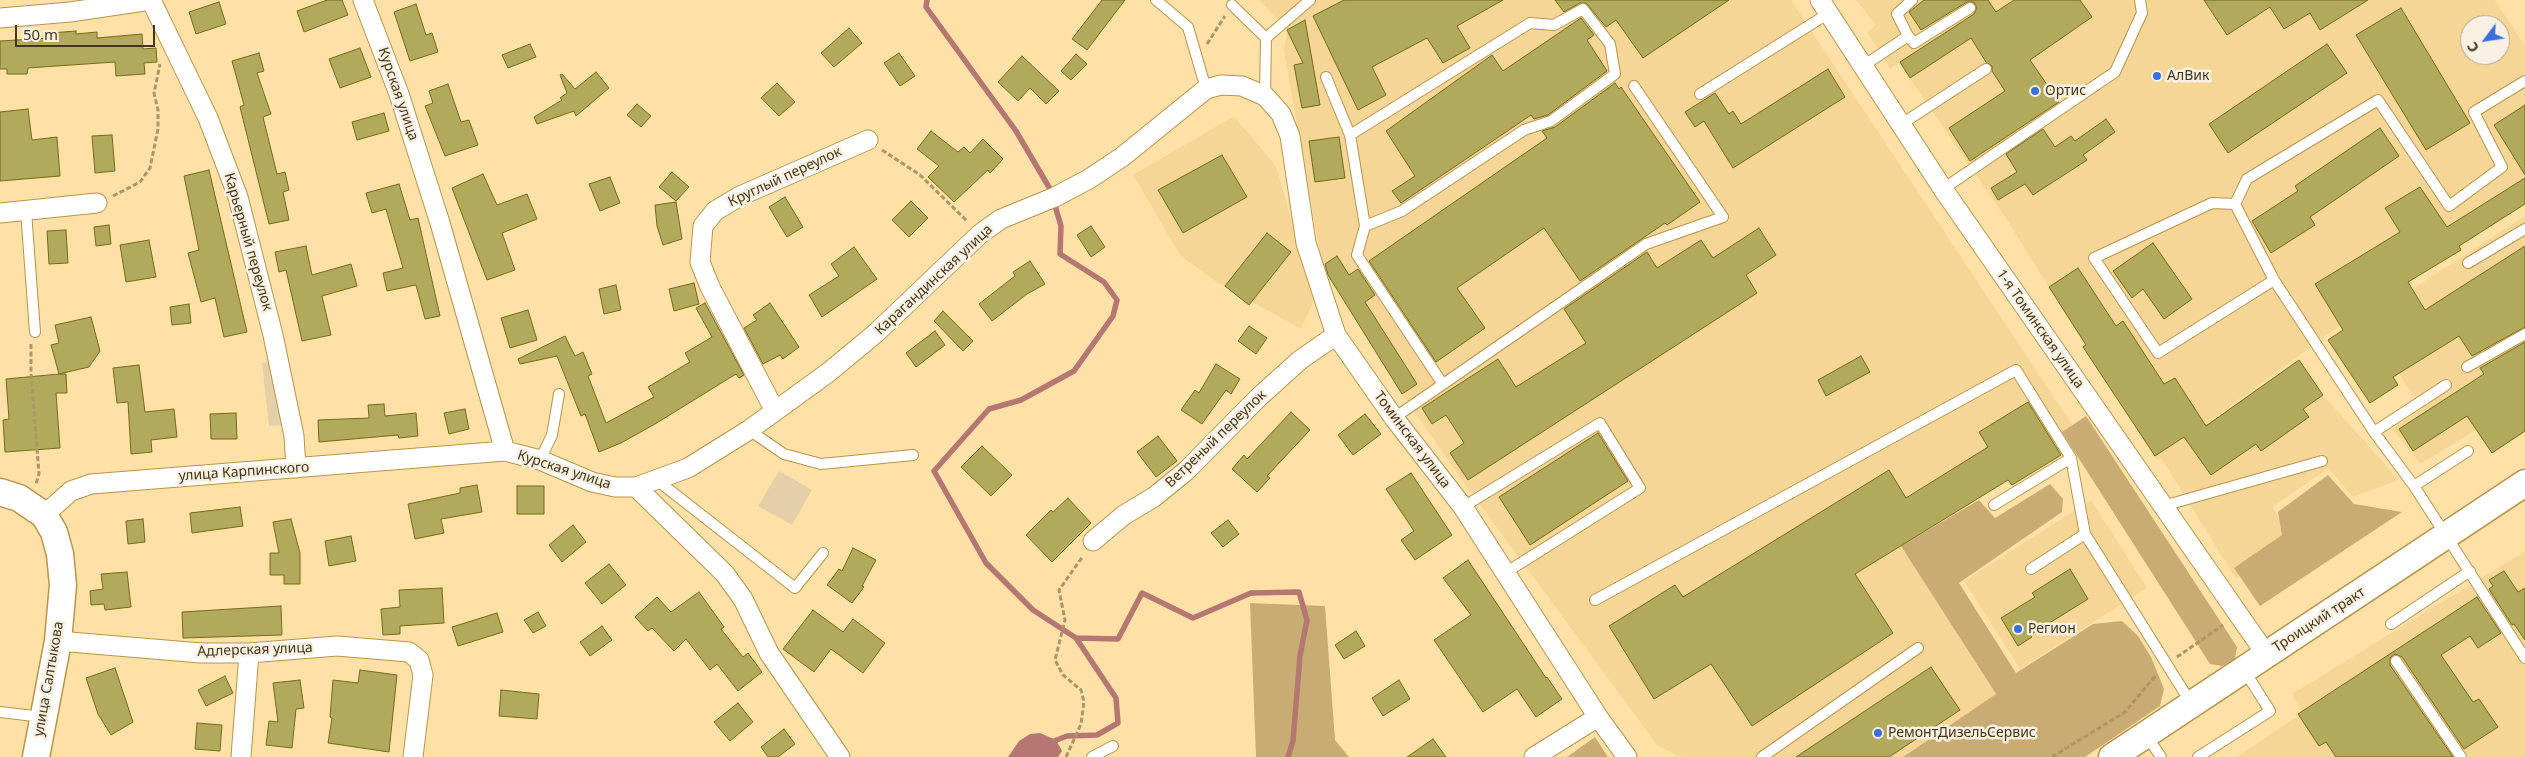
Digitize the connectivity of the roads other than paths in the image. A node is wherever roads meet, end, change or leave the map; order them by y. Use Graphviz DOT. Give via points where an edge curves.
graph roads {
  1 [pos="151,0"];
  2 [pos="363,0"];
  3 [pos="1156,0"];
  4 [pos="1310,0"];
  5 [pos="1912,0"];
  6 [pos="2140,0"];
  7 [pos="1232,5"];
  8 [pos="1824,6"];
  9 [pos="1970,8"];
  10 [pos="0,18"];
  11 [pos="1908,36"];
  12 [pos="1266,38"];
  13 [pos="1863,66"];
  14 [pos="1986,69"];
  15 [pos="1326,77"];
  16 [pos="2525,80"];
  17 [pos="1634,86"];
  18 [pos="1206,89"];
  19 [pos="1700,94"];
  20 [pos="1265,96"];
  21 [pos="1900,125"];
  22 [pos="1350,135"];
  23 [pos="868,140"];
  24 [pos="1943,189"];
  25 [pos="97,203"];
  26 [pos="2235,204"];
  27 [pos="26,211"];
  28 [pos="0,214"];
  29 [pos="1365,226"];
  30 [pos="2525,229"];
  31 [pos="2468,263"];
  32 [pos="2274,280"];
  33 [pos="35,332"];
  34 [pos="2525,334"];
  35 [pos="1336,335"];
  36 [pos="2467,367"];
  37 [pos="1442,383"];
  38 [pos="2446,385"];
  39 [pos="559,394"];
  40 [pos="775,411"];
  41 [pos="1394,418"];
  42 [pos="749,430"];
  43 [pos="2374,432"];
  44 [pos="505,451"];
  45 [pos="2468,451"];
  46 [pos="913,455"];
  47 [pos="2071,458"];
  48 [pos="540,460"];
  49 [pos="2322,461"];
  50 [pos="296,468"];
  51 [pos="658,481"];
  52 [pos="2525,483"];
  53 [pos="2414,486"];
  54 [pos="636,487"];
  55 [pos="0,492"];
  56 [pos="1994,505"];
  57 [pos="2163,506"];
  58 [pos="1463,507"];
  59 [pos="38,510"];
  60 [pos="2084,534"];
  61 [pos="2447,536"];
  62 [pos="1093,541"];
  63 [pos="822,554"];
  64 [pos="2031,569"];
  65 [pos="2470,571"];
  66 [pos="1505,573"];
  67 [pos="1595,600"];
  68 [pos="2391,624"];
  69 [pos="58,641"];
  70 [pos="1918,648"];
  71 [pos="249,653"];
  72 [pos="2266,654"];
  73 [pos="2525,658"];
  74 [pos="2396,661"];
  75 [pos="2243,670"];
  76 [pos="2191,704"];
  77 [pos="0,712"];
  78 [pos="1598,717"];
  79 [pos="42,718"];
  80 [pos="2146,735"];
  81 [pos="1113,746"];
  82 [pos="36,757"];
  83 [pos="241,757"];
  84 [pos="412,757"];
  85 [pos="840,757"];
  86 [pos="1092,757"];
  87 [pos="1534,757"];
  88 [pos="1627,757"];
  89 [pos="1762,757"];
  90 [pos="2112,757"];
  91 [pos="2161,757"];
  92 [pos="2198,757"];
  93 [pos="2461,757"];
  1 -- 10 [label="street"];
  1 -- 50 [label="street, Карьерный переулок" via="208,118 238,197 273,335 294,436"];
  2 -- 44 [label="street, Курская улица" via="399,94 437,213"];
  3 -- 18 [label="lane" via="1188,27"];
  4 -- 12 [label="lane"];
  5 -- 11 [label="lane" via="1897,14"];
  6 -- 24 [label="lane" via="2142,13 2115,72"];
  7 -- 12 [label="lane"];
  8 -- 13 [label="street, 1-я Томинская улица"];
  8 -- 19 [label="lane"];
  9 -- 11 [label="lane" via="1914,43"];
  11 -- 13 [label="lane"];
  12 -- 20 [label="lane"];
  13 -- 21 [label="street, 1-я Томинская улица"];
  14 -- 21 [label="lane"];
  15 -- 22 [label="lane"];
  16 -- 26 [label="lane" via="2474,112 2502,167 2449,206 2378,100 2247,178"];
  17 -- 37 [label="lane" via="1723,217 1646,244"];
  18 -- 20 [label="street" via="1221,85 1242,86"];
  18 -- 40 [label="street, Карагандинская улица" via="1089,179 1055,198 1001,219 980,234 876,333"];
  20 -- 35 [label="street, Томинская улица" via="1281,114 1290,136 1306,244"];
  21 -- 24 [label="street, 1-я Томинская улица"];
  22 -- 29 [label="lane"];
  22 -- 29 [label="lane" via="1530,24 1554,25 1583,8 1610,44 1615,74 1551,121 1524,130 1402,211"];
  23 -- 40 [label="street, Круглый переулок" via="740,196 715,210 703,226 700,262"];
  24 -- 57 [label="street, 1-я Томинская улица"];
  25 -- 27 [label="street"];
  26 -- 32 [label="lane"];
  26 -- 32 [label="lane" via="2212,203 2094,258 2158,353"];
  27 -- 28 [label="street"];
  27 -- 33 [label="lane"];
  29 -- 37 [label="lane" via="1357,256"];
  30 -- 31 [label="lane"];
  32 -- 43 [label="lane"];
  34 -- 36 [label="lane"];
  35 -- 41 [label="street, Томинская улица"];
  35 -- 62 [label="street, Ветреный переулок" via="1300,360 1259,397 1186,471 1154,497 1124,514"];
  37 -- 41 [label="lane"];
  38 -- 43 [label="lane"];
  39 -- 48 [label="lane" via="552,435"];
  40 -- 42 [label="street, Карагандинская улица"];
  41 -- 58 [label="street, Томинская улица"];
  42 -- 46 [label="lane" via="784,454 821,464"];
  42 -- 51 [label="street, Карагандинская улица" via="688,468"];
  43 -- 53 [label="lane"];
  44 -- 48 [label="street, Курская улица"];
  44 -- 50 [label="street, улица Карпинского"];
  45 -- 53 [label="lane"];
  47 -- 56 [label="lane"];
  47 -- 60 [label="lane"];
  47 -- 67 [label="lane" via="2016,370"];
  48 -- 54 [label="street, Курская улица" via="592,482"];
  49 -- 57 [label="lane"];
  50 -- 59 [label="street, улица Карпинского" via="91,484 71,491"];
  51 -- 54 [label="street, Карагандинская улица"];
  51 -- 63 [label="lane" via="795,588"];
  52 -- 61 [label="main road, Троицкий тракт"];
  53 -- 61 [label="lane"];
  54 -- 85 [label="street" via="726,574 743,599 769,653"];
  55 -- 59 [label="main road"];
  57 -- 72 [label="street, 1-я Томинская улица"];
  58 -- 66 [label="street, Томинская улица"];
  58 -- 66 [label="lane" via="1600,423 1640,488"];
  59 -- 69 [label="main road, улица Салтыкова" via="56,538 62,569"];
  60 -- 64 [label="lane"];
  60 -- 76 [label="lane"];
  61 -- 65 [label="lane"];
  61 -- 72 [label="main road, Троицкий тракт"];
  65 -- 68 [label="lane"];
  65 -- 73 [label="lane"];
  66 -- 78 [label="street, Томинская улица"];
  69 -- 71 [label="street, Адлерская улица" via="201,653"];
  69 -- 79 [label="main road, улица Салтыкова"];
  70 -- 89 [label="lane"];
  71 -- 83 [label="street"];
  71 -- 84 [label="street, Адлерская улица" via="337,646 409,652 419,660 423,675"];
  72 -- 75 [label="main road, Троицкий тракт"];
  74 -- 93 [label="lane"];
  75 -- 76 [label="main road, Троицкий тракт"];
  75 -- 92 [label="lane" via="2270,711"];
  76 -- 80 [label="main road, Троицкий тракт"];
  77 -- 79 [label="lane"];
  78 -- 87 [label="street"];
  78 -- 88 [label="street, Томинская улица"];
  79 -- 82 [label="main road, улица Салтыкова"];
  80 -- 90 [label="main road, Троицкий тракт"];
  80 -- 91 [label="lane"];
  81 -- 86 [label="lane"];
}
